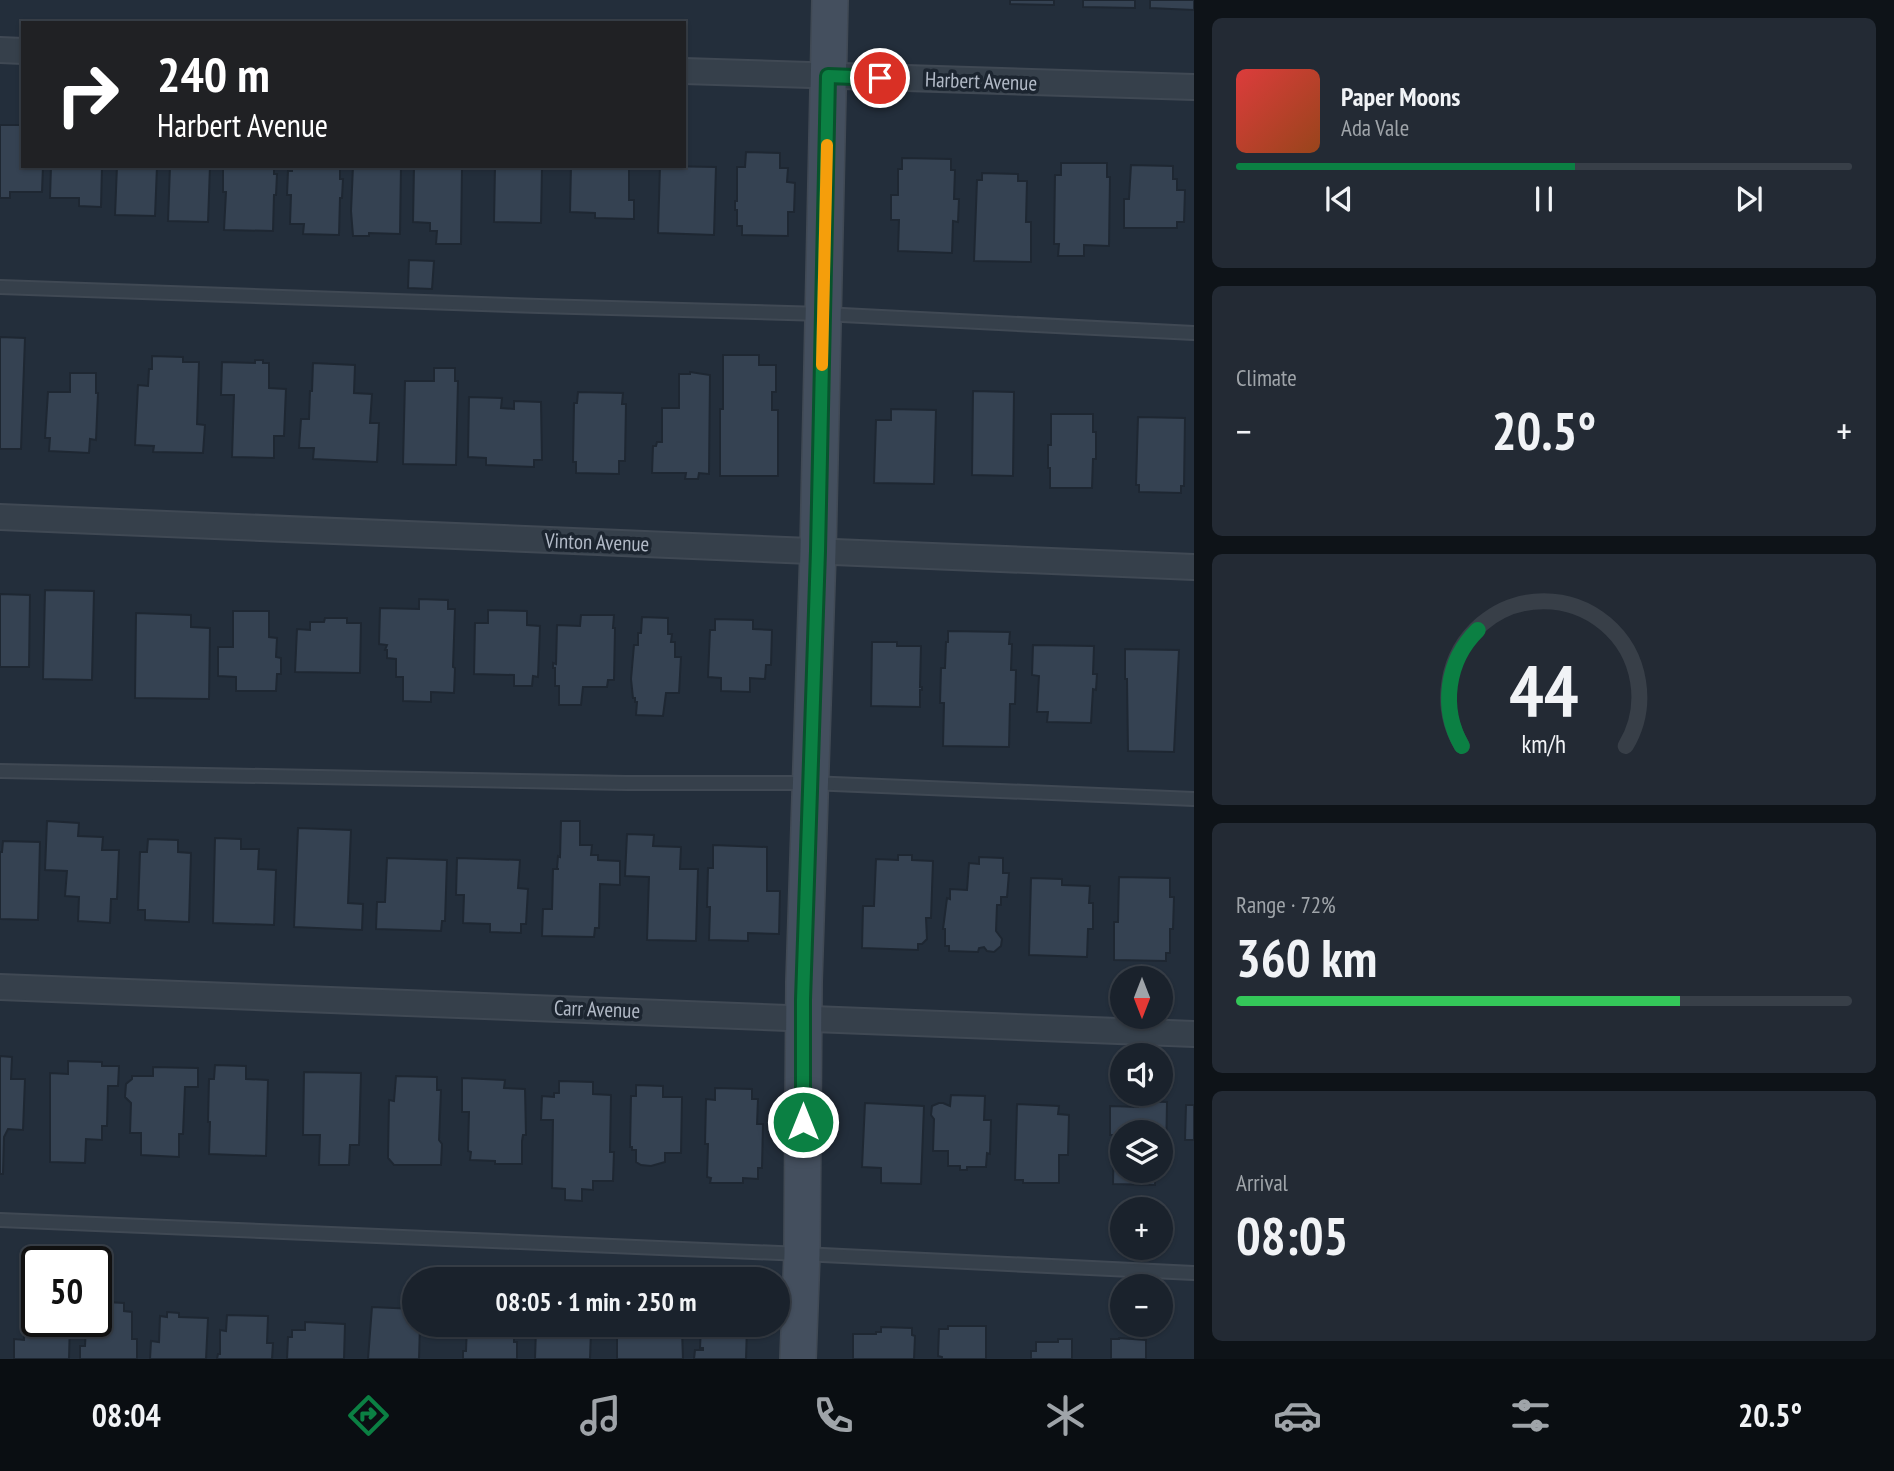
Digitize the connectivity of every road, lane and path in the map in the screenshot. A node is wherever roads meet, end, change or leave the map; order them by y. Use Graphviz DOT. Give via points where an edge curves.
graph roads {
  1 [pos="830,0"];
  2 [pos="0,50"];
  3 [pos="21,51"];
  4 [pos="686,71"];
  5 [pos="828,76"];
  6 [pos="1194,87"];
  7 [pos="0,287"];
  8 [pos="823,314"];
  9 [pos="1194,333"];
  10 [pos="0,517"];
  11 [pos="818,551"];
  12 [pos="1194,567"];
  13 [pos="0,771"];
  14 [pos="810,783"];
  15 [pos="1194,799"];
  16 [pos="0,987"];
  17 [pos="803,1017"];
  18 [pos="1194,1034"];
  19 [pos="0,1220"];
  20 [pos="802,1254"];
  21 [pos="1194,1273"];
  22 [pos="798,1359"];
  1 -- 5 [label="main road"];
  2 -- 3 [label="street"];
  4 -- 5 [label="street, Harbert Avenue"];
  5 -- 6 [label="street, Harbert Avenue"];
  5 -- 8 [label="main road"];
  7 -- 8 [label="lane"];
  8 -- 9 [label="lane"];
  8 -- 11 [label="main road"];
  10 -- 11 [label="street, Vinton Avenue"];
  11 -- 12 [label="street, Vinton Avenue"];
  11 -- 14 [label="main road"];
  13 -- 14 [label="lane"];
  14 -- 15 [label="lane"];
  14 -- 17 [label="main road"];
  16 -- 17 [label="street, Carr Avenue"];
  17 -- 18 [label="street, Carr Avenue"];
  17 -- 20 [label="main road"];
  19 -- 20 [label="lane"];
  20 -- 21 [label="lane"];
  20 -- 22 [label="main road"];
}
